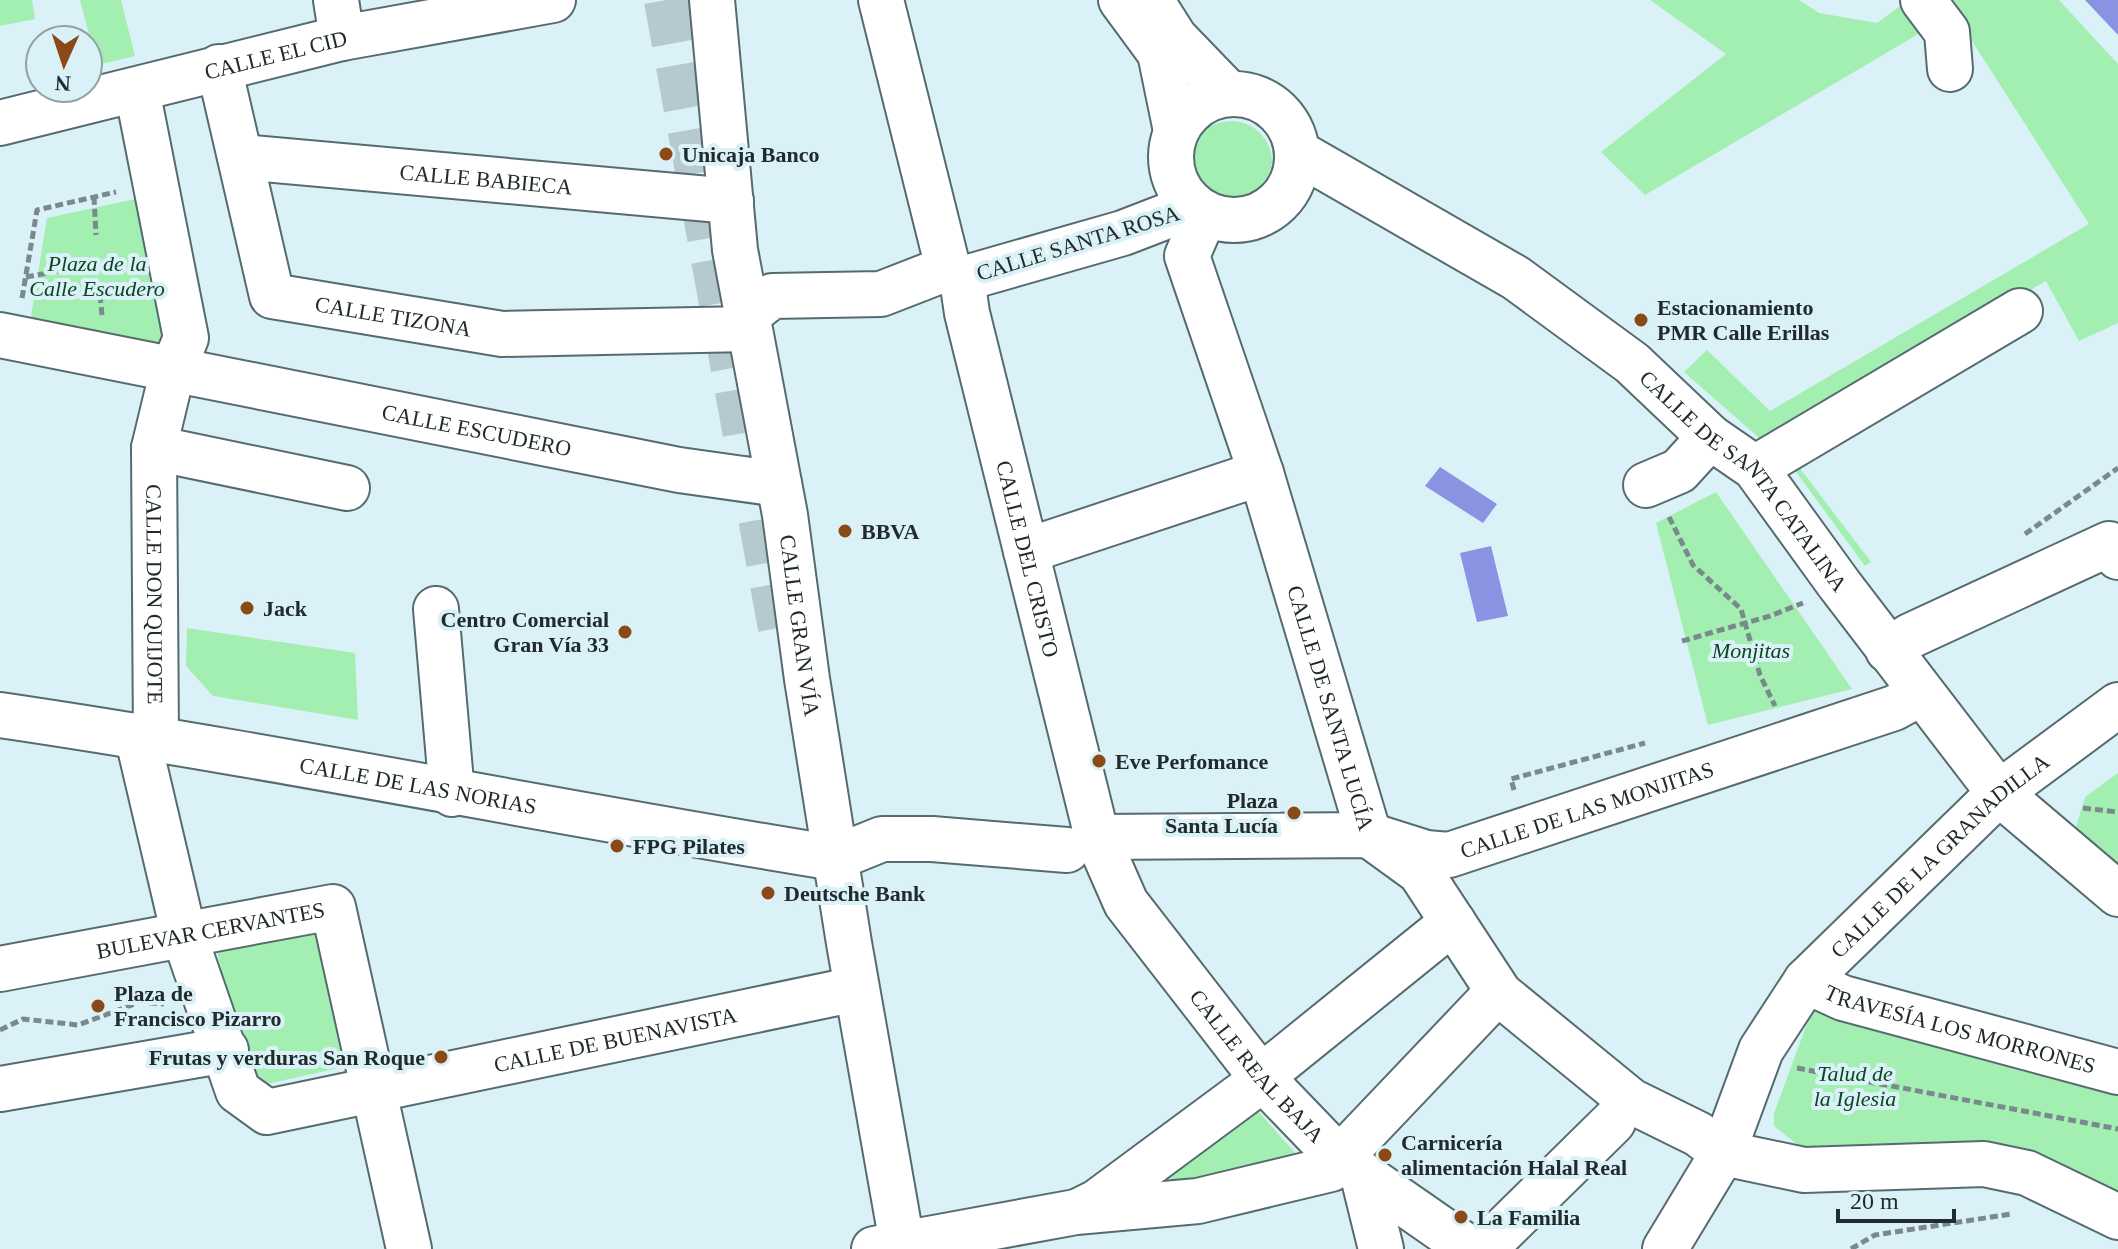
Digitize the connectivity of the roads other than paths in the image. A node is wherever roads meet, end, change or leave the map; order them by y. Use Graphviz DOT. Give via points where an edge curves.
graph roads {
  1 [pos="553,0"];
  2 [pos="712,0"];
  3 [pos="881,0"];
  4 [pos="1121,0"];
  5 [pos="1151,0"];
  6 [pos="1923,0"];
  7 [pos="339,19"];
  8 [pos="219,67"];
  9 [pos="1950,69"];
  10 [pos="137,90"];
  11 [pos="1229,94"];
  12 [pos="0,123"];
  13 [pos="1176,131"];
  14 [pos="1297,152"];
  15 [pos="241,157"];
  16 [pos="731,201"];
  17 [pos="1199,210"];
  18 [pos="955,274"];
  19 [pos="2020,311"];
  20 [pos="747,323"];
  21 [pos="8,337"];
  22 [pos="173,369"];
  23 [pos="1710,437"];
  24 [pos="154,448"];
  25 [pos="1755,468"];
  26 [pos="1261,473"];
  27 [pos="779,484"];
  28 [pos="347,488"];
  29 [pos="1655,495"];
  30 [pos="1026,551"];
  31 [pos="2118,557"];
  32 [pos="436,609"];
  33 [pos="1888,650"];
  34 [pos="1916,686"];
  35 [pos="2118,705"];
  36 [pos="0,715"];
  37 [pos="147,737"];
  38 [pos="1999,793"];
  39 [pos="452,794"];
  40 [pos="1369,835"];
  41 [pos="1082,844"];
  42 [pos="835,858"];
  43 [pos="2118,894"];
  44 [pos="1453,922"];
  45 [pos="184,935"];
  46 [pos="0,969"];
  47 [pos="1806,981"];
  48 [pos="856,989"];
  49 [pos="1490,1000"];
  50 [pos="211,1009"];
  51 [pos="226,1050"];
  52 [pos="2118,1072"];
  53 [pos="1256,1083"];
  54 [pos="374,1088"];
  55 [pos="0,1089"];
  56 [pos="1613,1122"];
  57 [pos="1723,1153"];
  58 [pos="1349,1163"];
  59 [pos="1076,1212"];
  60 [pos="2118,1217"];
  61 [pos="892,1247"];
  62 [pos="1477,1248"];
  63 [pos="409,1249"];
  64 [pos="1381,1249"];
  65 [pos="1665,1249"];
  1 -- 7 [label="street, CALLE EL CID"];
  2 -- 16 [label="street, CALLE GRAN VÍA"];
  3 -- 18 [label="street, CALLE DEL CRISTO"];
  4 -- 13 [label="street" via="1160,53"];
  5 -- 11 [label="street" via="1175,38"];
  6 -- 9 [label="street" via="1947,32"];
  7 -- 8 [label="street, CALLE EL CID"];
  8 -- 10 [label="street, CALLE EL CID"];
  8 -- 15 [label="street, CALLE TIZONA"];
  10 -- 12 [label="street, CALLE EL CID"];
  10 -- 22 [label="street" via="186,338"];
  11 -- 13 [label="street" via="1197,105"];
  11 -- 14 [label="street" via="1246,95 1277,111 1289,125"];
  13 -- 17 [label="street, CALLE SANTA ROSA" via="1170,151 1172,172 1179,190"];
  14 -- 17 [label="street, CALLE SANTA ROSA" via="1289,189 1261,215 1224,220"];
  14 -- 23 [label="street, CALLE DE SANTA CATALINA" via="1516,278 1632,363"];
  15 -- 16 [label="street, CALLE BABIECA"];
  15 -- 20 [label="street, CALLE TIZONA" via="272,296 502,334"];
  16 -- 20 [label="street, CALLE GRAN VÍA"];
  17 -- 18 [label="street, CALLE SANTA ROSA"];
  17 -- 26 [label="street, CALLE DE SANTA LUCÍA" via="1187,256"];
  18 -- 20 [label="street, CALLE SANTA ROSA" via="881,294 772,296"];
  18 -- 30 [label="street, CALLE DEL CRISTO"];
  19 -- 25 [label="street"];
  20 -- 27 [label="street, CALLE GRAN VÍA"];
  21 -- 22 [label="street, CALLE ESCUDERO"];
  22 -- 24 [label="street, CALLE DON QUIJOTE"];
  22 -- 27 [label="street, CALLE ESCUDERO" via="679,470"];
  23 -- 25 [label="street, CALLE DE SANTA CATALINA"];
  23 -- 29 [label="street"];
  24 -- 28 [label="street, CALLE DON QUIJOTE"];
  24 -- 37 [label="street, CALLE DON QUIJOTE"];
  25 -- 33 [label="street, CALLE DE SANTA CATALINA"];
  26 -- 30 [label="street"];
  26 -- 40 [label="street, CALLE DE SANTA LUCÍA"];
  27 -- 42 [label="street, CALLE GRAN VÍA"];
  30 -- 41 [label="street, CALLE DEL CRISTO"];
  31 -- 33 [label="street" via="2109,544"];
  32 -- 39 [label="street"];
  33 -- 34 [label="street, CALLE DE SANTA CATALINA"];
  34 -- 38 [label="street, CALLE DE SANTA CATALINA"];
  34 -- 40 [label="street, CALLE DE LAS MONJITAS" via="1905,702 1881,713 1449,855"];
  35 -- 38 [label="street, CALLE DE LA GRANADILLA"];
  36 -- 37 [label="street, CALLE DE LAS NORIAS"];
  37 -- 39 [label="street, CALLE DE LAS NORIAS"];
  37 -- 45 [label="street, CALLE DON QUIJOTE"];
  38 -- 43 [label="street, CALLE DE SANTA CATALINA"];
  38 -- 47 [label="street, CALLE DE LA GRANADILLA"];
  39 -- 42 [label="street, CALLE DE LAS NORIAS"];
  40 -- 41 [label="street, CALLE DE LAS MONJITAS"];
  40 -- 44 [label="street, CALLE DE SANTA LUCÍA" via="1420,872"];
  41 -- 42 [label="street, CALLE DE LAS MONJITAS" via="882,839"];
  41 -- 53 [label="street, CALLE REAL BAJA"];
  42 -- 48 [label="street, CALLE GRAN VÍA"];
  44 -- 53 [label="street"];
  44 -- 57 [label="street, CALLE DE SANTA LUCÍA" via="1500,994 1631,1101 1698,1134"];
  45 -- 46 [label="street, BULEVAR CERVANTES"];
  45 -- 50 [label="street, CALLE DON QUIJOTE"];
  45 -- 54 [label="street, BULEVAR CERVANTES" via="333,907"];
  47 -- 52 [label="street, TRAVESÍA LOS MORRONES" via="1843,998"];
  47 -- 57 [label="street, CALLE DE LA GRANADILLA" via="1761,1050"];
  48 -- 54 [label="street, CALLE DE BUENAVISTA"];
  48 -- 61 [label="street, CALLE GRAN VÍA"];
  49 -- 58 [label="street"];
  50 -- 51 [label="street, CALLE DE BUENAVISTA"];
  51 -- 54 [label="street, CALLE DE BUENAVISTA" via="238,1091 267,1112"];
  51 -- 55 [label="street"];
  53 -- 58 [label="street, CALLE REAL BAJA"];
  53 -- 59 [label="street" via="1097,1202"];
  54 -- 63 [label="street"];
  56 -- 62 [label="street"];
  57 -- 60 [label="street" via="1804,1170 1984,1164 2027,1173"];
  57 -- 65 [label="street, CALLE DE LA GRANADILLA"];
  58 -- 59 [label="street" via="1198,1201"];
  58 -- 62 [label="street, CALLE REAL BAJA"];
  58 -- 64 [label="street"];
  59 -- 61 [label="street"];
}
